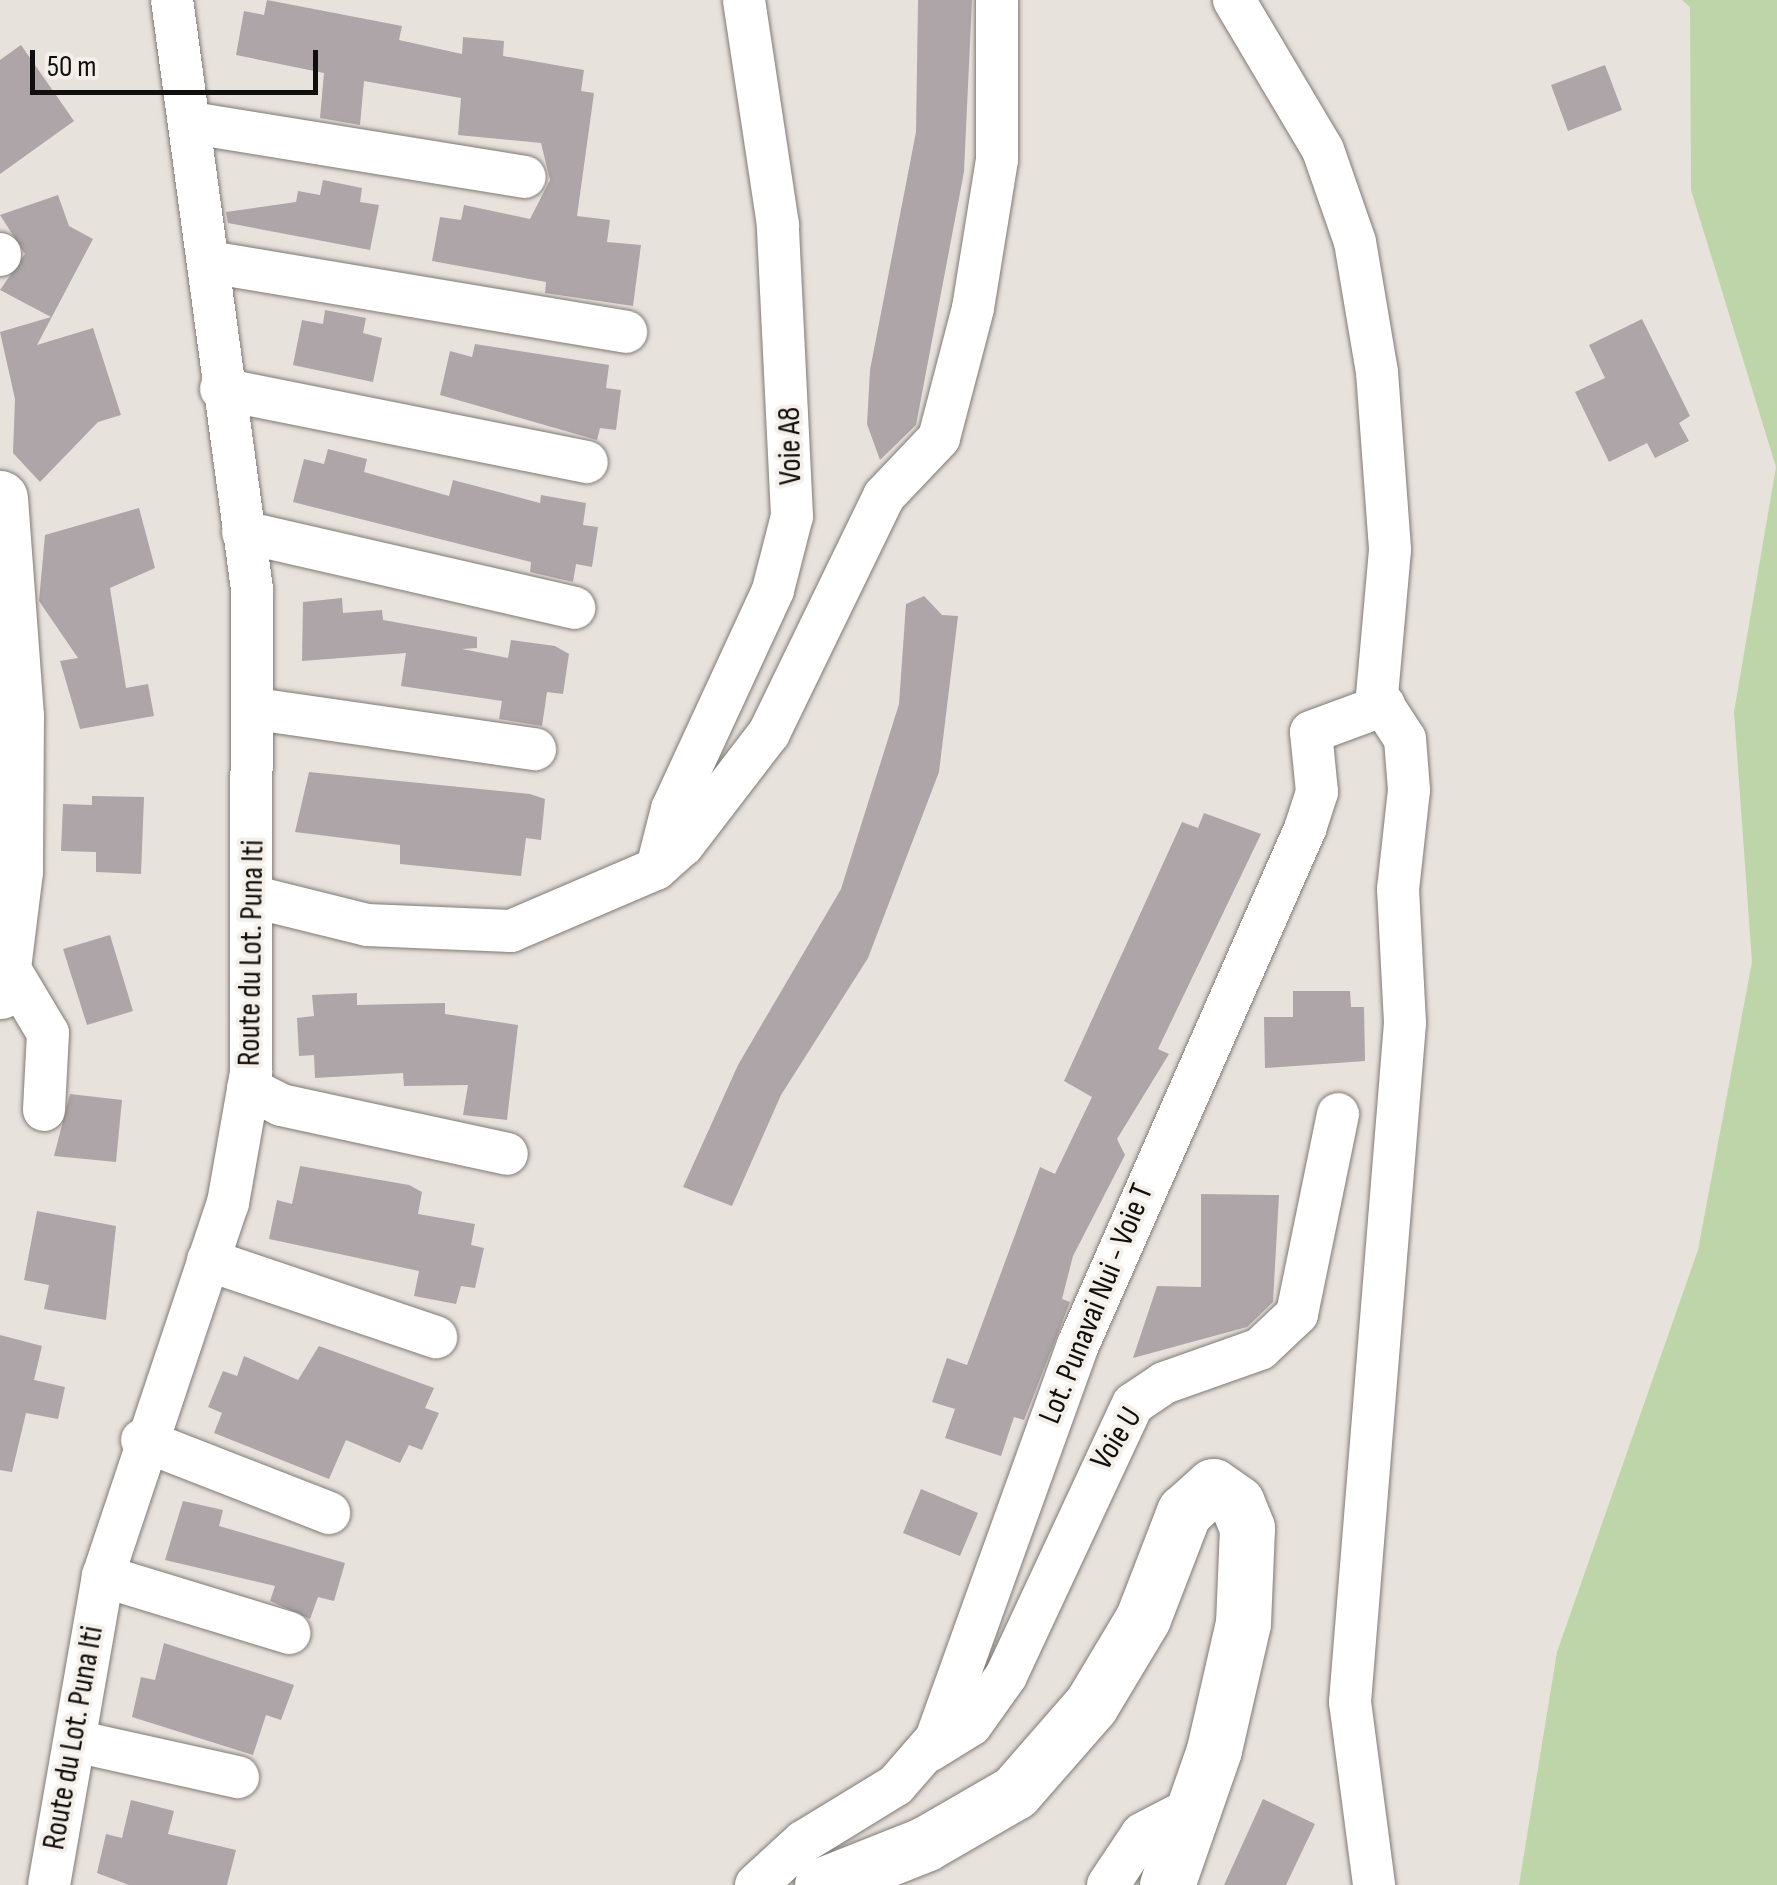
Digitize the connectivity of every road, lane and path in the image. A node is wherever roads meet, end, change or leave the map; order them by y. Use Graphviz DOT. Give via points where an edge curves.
graph roads {
  1 [pos="172,0"];
  2 [pos="744,0"];
  3 [pos="997,0"];
  4 [pos="1234,0"];
  5 [pos="192,123"];
  6 [pos="525,177"];
  7 [pos="209,262"];
  8 [pos="626,332"];
  9 [pos="220,389"];
  10 [pos="586,462"];
  11 [pos="0,498"];
  12 [pos="243,532"];
  13 [pos="574,608"];
  14 [pos="1384,705"];
  15 [pos="256,709"];
  16 [pos="536,749"];
  17 [pos="656,869"];
  18 [pos="254,897"];
  19 [pos="2,976"];
  20 [pos="248,1088"];
  21 [pos="44,1110"];
  22 [pos="1338,1114"];
  23 [pos="507,1154"];
  24 [pos="1323,1194"];
  25 [pos="1387,1229"];
  26 [pos="208,1260"];
  27 [pos="436,1337"];
  28 [pos="142,1440"];
  29 [pos="329,1513"];
  30 [pos="104,1576"];
  31 [pos="289,1634"];
  32 [pos="75,1741"];
  33 [pos="929,1751"];
  34 [pos="238,1777"];
  35 [pos="1190,1809"];
  36 [pos="48,1885"];
  37 [pos="756,1885"];
  38 [pos="822,1885"];
  39 [pos="1108,1885"];
  40 [pos="1167,1885"];
  41 [pos="1374,1885"];
  1 -- 5 [label="street, Route du Lot. Puna Iti"];
  2 -- 17 [label="street, Voie A8" via="778,226 792,516 773,590 672,808"];
  3 -- 17 [label="street" via="997,160 974,308 939,438 884,496 769,733"];
  4 -- 14 [label="street" via="1323,150 1354,242 1377,372 1390,550 1377,683"];
  5 -- 6 [label="street"];
  5 -- 7 [label="street, Route du Lot. Puna Iti"];
  7 -- 8 [label="street"];
  7 -- 9 [label="street, Route du Lot. Puna Iti"];
  9 -- 10 [label="street"];
  9 -- 12 [label="street, Route du Lot. Puna Iti"];
  11 -- 19 [label="main road" via="16,716"];
  12 -- 13 [label="street"];
  12 -- 15 [label="street, Route du Lot. Puna Iti"];
  14 -- 25 [label="street" via="1405,739 1409,790 1398,889 1405,1023"];
  14 -- 33 [label="street, Lot. Punavai Nui - Voie T" via="1310,732 1317,792 1305,829 1084,1329"];
  15 -- 16 [label="street"];
  15 -- 18 [label="street, Route du Lot. Puna Iti"];
  17 -- 18 [label="street" via="511,931 367,925"];
  18 -- 20 [label="street, Route du Lot. Puna Iti"];
  19 -- 21 [label="street" via="48,1032"];
  20 -- 23 [label="street" via="281,1105"];
  20 -- 26 [label="street, Route du Lot. Puna Iti"];
  22 -- 24 [label="street, Voie U"];
  24 -- 25 [label="street"];
  24 -- 33 [label="street, Voie U" via="1297,1314 1260,1349 1133,1404 1006,1676 971,1725"];
  25 -- 41 [label="street" via="1350,1702"];
  26 -- 27 [label="street"];
  26 -- 28 [label="street, Route du Lot. Puna Iti"];
  28 -- 29 [label="street"];
  28 -- 30 [label="street, Route du Lot. Puna Iti"];
  30 -- 31 [label="street"];
  30 -- 32 [label="street, Route du Lot. Puna Iti"];
  32 -- 34 [label="street"];
  32 -- 36 [label="street, Route du Lot. Puna Iti"];
  33 -- 37 [label="street"];
  35 -- 38 [label="main road" via="1243,1623 1247,1528 1237,1502 1214,1486 1184,1512 1143,1618 1091,1705 1015,1792 925,1844"];
  35 -- 39 [label="street" via="1142,1834"];
  35 -- 40 [label="main road"];
}
